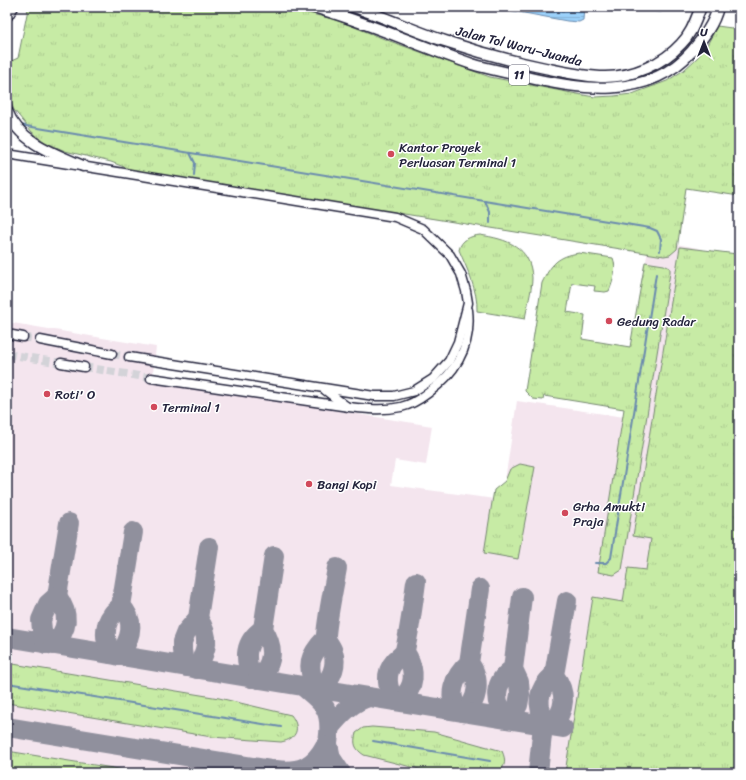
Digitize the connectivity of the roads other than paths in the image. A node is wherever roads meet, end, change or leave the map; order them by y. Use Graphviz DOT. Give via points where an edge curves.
graph roads {
  1 [pos="13,7"];
  2 [pos="313,7"];
  3 [pos="354,7"];
  4 [pos="718,7"];
  5 [pos="699,12"];
  6 [pos="7,16"];
  7 [pos="8,114"];
  8 [pos="7,154"];
  9 [pos="83,166"];
  10 [pos="468,303"];
  11 [pos="7,334"];
  12 [pos="23,337"];
  13 [pos="40,340"];
  14 [pos="112,354"];
  15 [pos="129,357"];
  16 [pos="61,363"];
  17 [pos="84,367"];
  18 [pos="150,378"];
  19 [pos="323,389"];
  20 [pos="348,407"];
  1 -- 6 [label="highway"];
  2 -- 4 [label="highway, Jalan Tol Waru–Juanda / 11" via="340,14 474,64 576,87 619,87 648,81 662,74 685,59 703,37"];
  3 -- 5 [label="highway, Jalan Tol Waru–Juanda / 11" via="496,57 580,75 605,77 641,70 671,54 689,35"];
  7 -- 9 [label="highway" via="20,131 37,144"];
  8 -- 9 [label="street"];
  9 -- 10 [label="street" via="395,217 423,230 450,255 461,274"];
  10 -- 19 [label="street" via="458,342 449,361 433,379 414,391 394,396 374,396"];
  10 -- 20 [label="street" via="470,323 466,345 456,366 439,385 418,400 402,407"];
  11 -- 12 [label="street"];
  13 -- 14 [label="street"];
  15 -- 19 [label="street"];
  16 -- 17 [label="street"];
  18 -- 20 [label="street"];
  19 -- 20 [label="street"];
}
